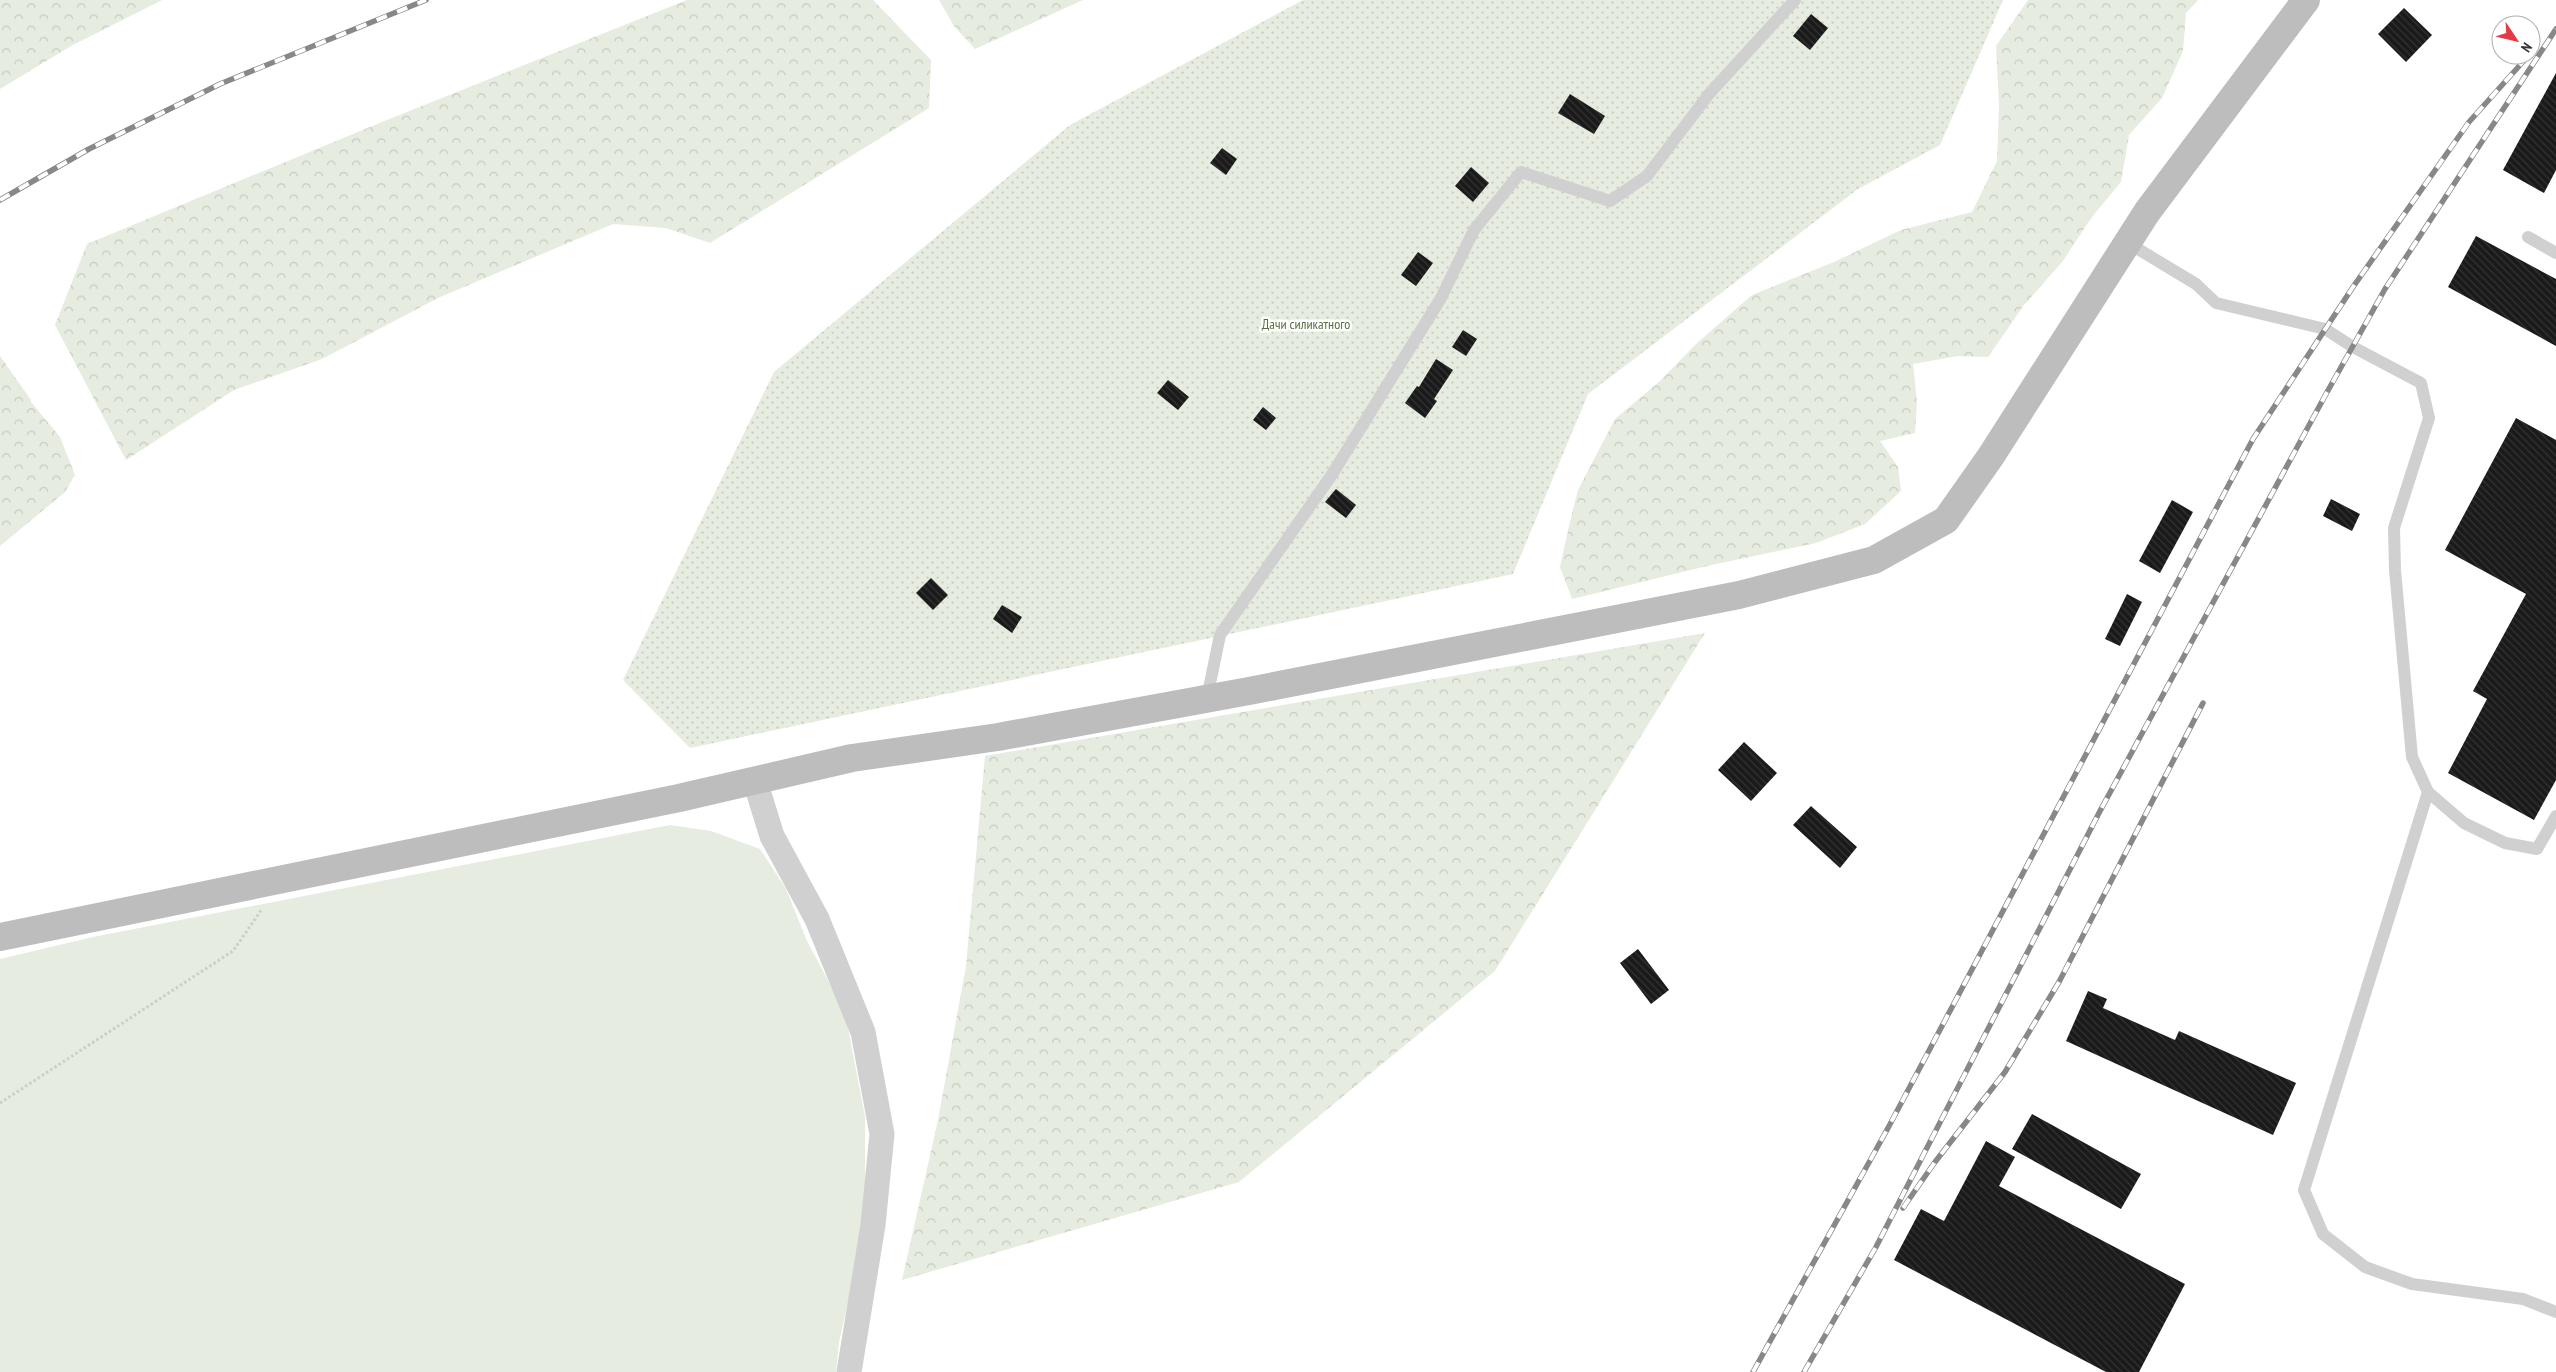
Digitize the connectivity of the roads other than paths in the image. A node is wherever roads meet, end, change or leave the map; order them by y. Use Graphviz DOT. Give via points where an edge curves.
graph roads {
  1 [pos="1795,0"];
  2 [pos="2306,0"];
  3 [pos="2528,237"];
  4 [pos="2128,243"];
  5 [pos="2556,253"];
  6 [pos="1207,698"];
  7 [pos="754,781"];
  8 [pos="2428,792"];
  9 [pos="2556,816"];
  10 [pos="0,937"];
  11 [pos="2556,1312"];
  12 [pos="849,1372"];
  1 -- 6 [label="lane" via="1709,94 1647,176 1610,201 1521,172 1474,230 1441,298 1331,476 1220,635"];
  2 -- 4 [label="street" via="2147,212"];
  3 -- 5 [label="lane"];
  4 -- 6 [label="street" via="1946,520 1874,560 1739,595"];
  4 -- 8 [label="lane" via="2196,284 2216,303 2326,329 2353,348 2421,383 2429,418 2394,528 2412,756"];
  6 -- 7 [label="street" via="998,737 852,758"];
  7 -- 10 [label="street"];
  7 -- 12 [label="street" via="772,836 817,919 863,1032 882,1134 873,1225"];
  8 -- 9 [label="lane" via="2464,823 2505,844 2537,849"];
  8 -- 11 [label="lane" via="2304,1190 2323,1234 2365,1267 2412,1284 2522,1299"];
}
